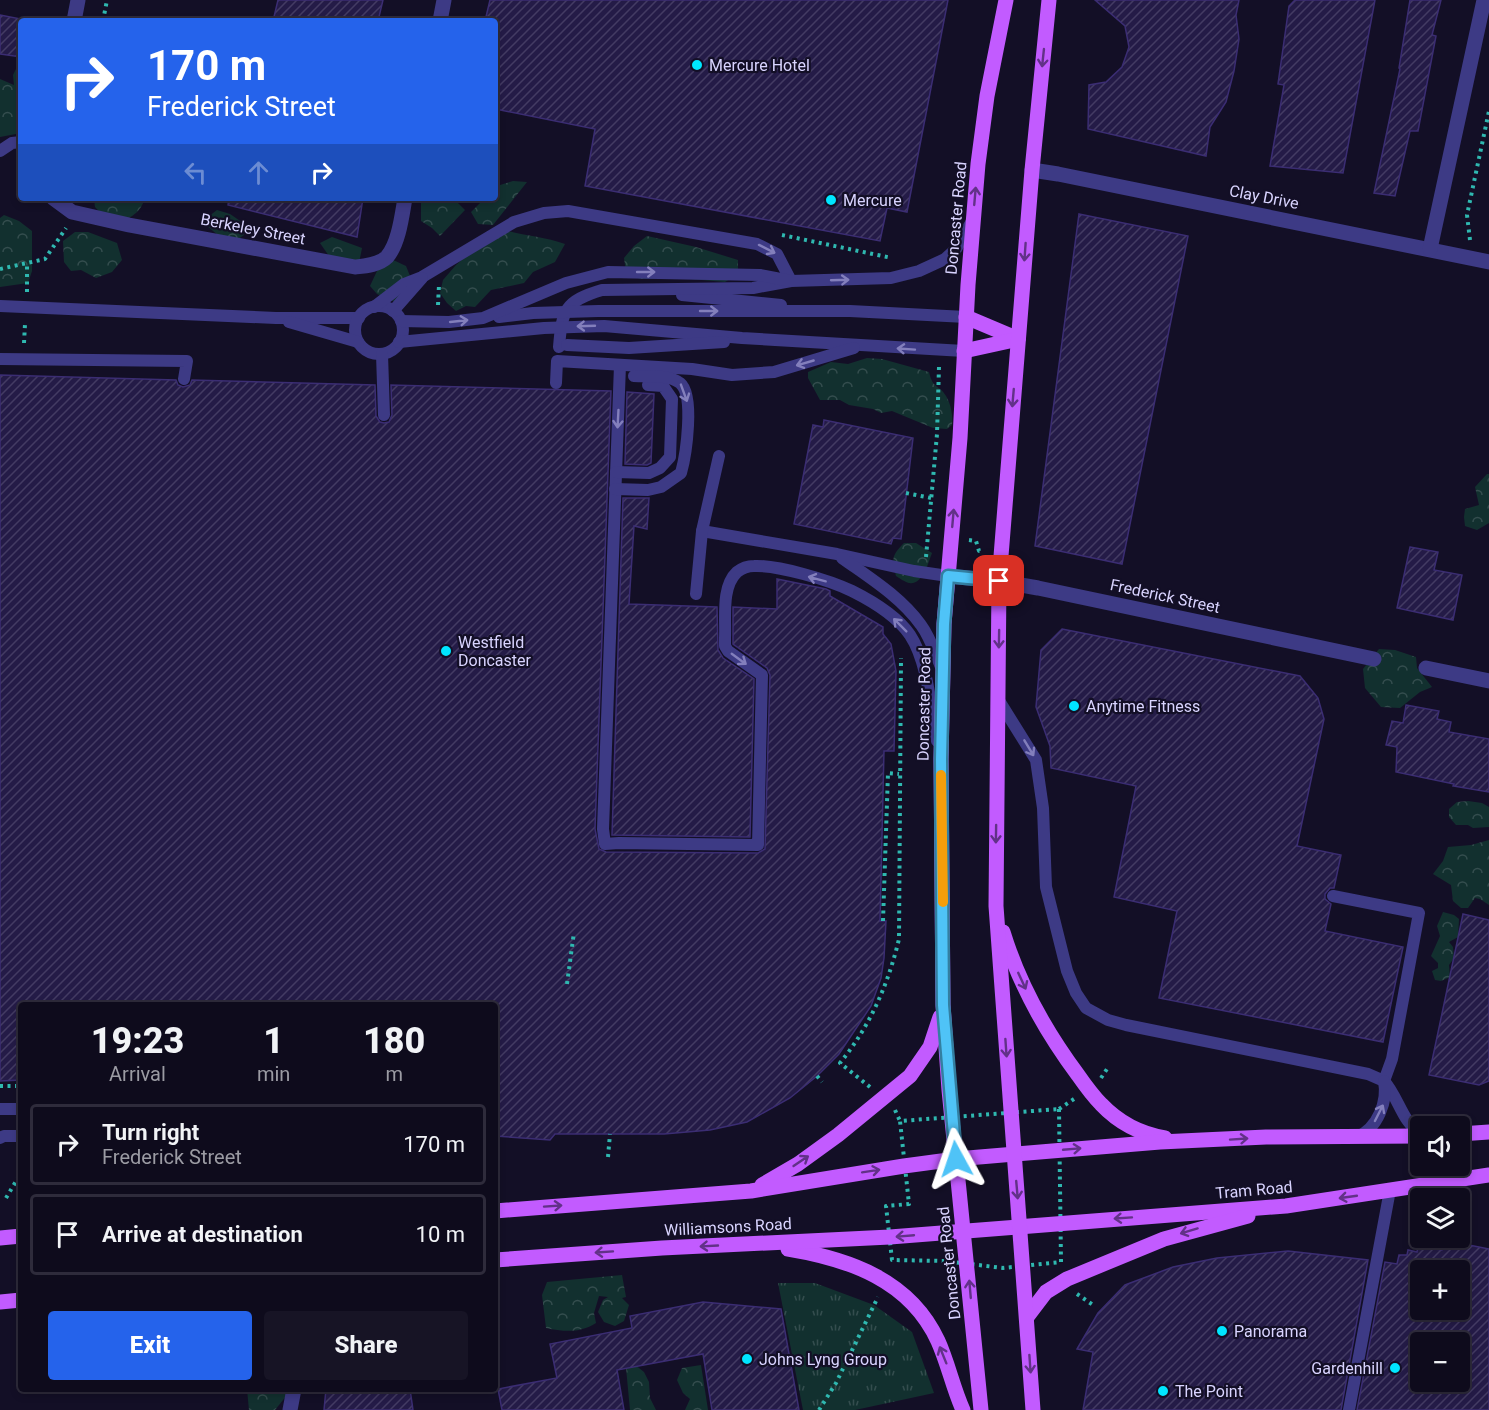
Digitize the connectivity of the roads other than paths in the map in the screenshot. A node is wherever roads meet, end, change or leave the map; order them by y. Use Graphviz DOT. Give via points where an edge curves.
graph roads {
  1 [pos="78,0"];
  2 [pos="444,0"];
  3 [pos="1006,0"];
  4 [pos="1049,0"];
  5 [pos="1484,0"];
  6 [pos="75,18"];
  7 [pos="441,18"];
  8 [pos="18,142"];
  9 [pos="0,151"];
  10 [pos="1032,170"];
  11 [pos="57,201"];
  12 [pos="404,201"];
  13 [pos="973,219"];
  14 [pos="1430,249"];
  15 [pos="1489,262"];
  16 [pos="422,277"];
  17 [pos="792,281"];
  18 [pos="642,290"];
  19 [pos="0,306"];
  20 [pos="374,307"];
  21 [pos="393,311"];
  22 [pos="850,311"];
  23 [pos="966,317"];
  24 [pos="276,318"];
  25 [pos="359,318"];
  26 [pos="483,318"];
  27 [pos="401,321"];
  28 [pos="742,338"];
  29 [pos="1018,339"];
  30 [pos="399,342"];
  31 [pos="363,346"];
  32 [pos="861,346"];
  33 [pos="964,351"];
  34 [pos="382,354"];
  35 [pos="0,359"];
  36 [pos="620,365"];
  37 [pos="184,379"];
  38 [pos="556,382"];
  39 [pos="383,385"];
  40 [pos="384,415"];
  41 [pos="719,456"];
  42 [pos="616,472"];
  43 [pos="615,489"];
  44 [pos="702,531"];
  45 [pos="837,554"];
  46 [pos="948,576"];
  47 [pos="999,581"];
  48 [pos="696,594"];
  49 [pos="1374,659"];
  50 [pos="1426,669"];
  51 [pos="942,671"];
  52 [pos="1489,681"];
  53 [pos="998,699"];
  54 [pos="941,759"];
  55 [pos="1333,896"];
  56 [pos="996,906"];
  57 [pos="943,1005"];
  58 [pos="1384,1081"];
  59 [pos="18,1108"];
  60 [pos="0,1109"];
  61 [pos="1410,1123"];
  62 [pos="1489,1132"];
  63 [pos="1470,1133"];
  64 [pos="1410,1134"];
  65 [pos="18,1136"];
  66 [pos="1357,1137"];
  67 [pos="0,1138"];
  68 [pos="1181,1141"];
  69 [pos="1014,1154"];
  70 [pos="956,1159"];
  71 [pos="1489,1175"];
  72 [pos="1390,1190"];
  73 [pos="751,1191"];
  74 [pos="1286,1206"];
  75 [pos="498,1210"];
  76 [pos="1020,1226"];
  77 [pos="963,1231"];
  78 [pos="18,1236"];
  79 [pos="0,1238"];
  80 [pos="756,1244"];
  81 [pos="498,1260"];
  82 [pos="18,1300"];
  83 [pos="0,1302"];
  84 [pos="1027,1317"];
  85 [pos="293,1392"];
  86 [pos="290,1410"];
  87 [pos="963,1410"];
  88 [pos="981,1410"];
  89 [pos="1033,1410"];
  90 [pos="1349,1410"];
  1 -- 6 [label="street"];
  2 -- 7 [label="street"];
  13 -- 3 [label="main road, Doncaster Road, one-way" via="987,96"];
  4 -- 10 [label="main road, one-way"];
  5 -- 14 [label="street"];
  8 -- 9 [label="lane"];
  10 -- 14 [label="street, Clay Drive"];
  10 -- 29 [label="main road, one-way"];
  11 -- 12 [label="street, Berkeley Street" via="72,212 129,225 356,267 387,257 398,235"];
  17 -- 13 [label="lane, one-way" via="882,279 909,274 945,259 956,249"];
  13 -- 23 [label="main road, Doncaster Road"];
  14 -- 15 [label="street, Clay Drive"];
  16 -- 17 [label="lane, one-way" via="514,222 567,211 757,244 777,254"];
  16 -- 20 [label="lane" via="404,284"];
  16 -- 21 [label="lane"];
  17 -- 18 [label="lane" via="753,288"];
  26 -- 17 [label="lane, one-way" via="566,283 608,272 760,275"];
  18 -- 22 [label="lane"];
  18 -- 28 [label="lane" via="602,290 584,295 567,307 561,320 563,346 629,348 738,342"];
  19 -- 24 [label="lane"];
  20 -- 21 [label="lane"];
  20 -- 25 [label="lane"];
  21 -- 27 [label="lane"];
  22 -- 23 [label="lane"];
  26 -- 22 [label="lane, one-way" via="598,311"];
  23 -- 29 [label="main road"];
  23 -- 33 [label="main road, Doncaster Road"];
  24 -- 25 [label="lane"];
  24 -- 31 [label="lane"];
  25 -- 31 [label="lane" via="355,330"];
  27 -- 26 [label="lane, one-way"];
  27 -- 30 [label="lane"];
  28 -- 30 [label="lane, one-way" via="604,326"];
  28 -- 32 [label="lane"];
  29 -- 33 [label="main road"];
  29 -- 47 [label="main road, one-way"];
  30 -- 34 [label="lane"];
  31 -- 34 [label="lane"];
  31 -- 39 [label="lane"];
  33 -- 32 [label="lane, one-way"];
  32 -- 36 [label="lane, one-way" via="774,372 732,375"];
  46 -- 33 [label="main road, Doncaster Road, one-way"];
  34 -- 39 [label="lane"];
  35 -- 37 [label="lane" via="187,361"];
  36 -- 38 [label="lane" via="557,361"];
  36 -- 42 [label="lane, one-way"];
  39 -- 40 [label="lane"];
  41 -- 44 [label="lane"];
  42 -- 43 [label="lane"];
  42 -- 43 [label="lane, one-way" via="649,473 670,457 672,399 663,386 634,380 668,378 681,384 688,398 686,455 681,473 661,487"];
  54 -- 43 [label="lane, one-way" via="921,661 910,635 900,624 852,591 780,569 751,566 735,574 728,588 725,646 762,675 758,845 604,844"];
  44 -- 45 [label="lane"];
  44 -- 48 [label="lane"];
  45 -- 46 [label="lane"];
  45 -- 51 [label="lane" via="890,592 910,612 926,632"];
  46 -- 47 [label="street, Frederick Street"];
  46 -- 51 [label="main road, Doncaster Road"];
  47 -- 49 [label="street, Frederick Street"];
  47 -- 53 [label="main road, one-way"];
  50 -- 52 [label="street"];
  51 -- 54 [label="main road, Doncaster Road"];
  53 -- 56 [label="main road, one-way"];
  53 -- 58 [label="lane, one-way" via="1036,760 1049,904 1067,972 1086,1008 1126,1025 1368,1074"];
  54 -- 57 [label="main road, Doncaster Road"];
  55 -- 58 [label="lane" via="1419,913 1392,1059"];
  56 -- 68 [label="main road, one-way" via="1007,943 1045,1027 1088,1089 1125,1124"];
  56 -- 69 [label="main road, one-way"];
  57 -- 70 [label="main road, Doncaster Road"];
  73 -- 57 [label="main road, one-way" via="814,1153 910,1076 930,1047"];
  58 -- 61 [label="lane"];
  66 -- 58 [label="lane, one-way" via="1381,1111"];
  59 -- 60 [label="lane"];
  62 -- 63 [label="main road"];
  64 -- 66 [label="main road"];
  65 -- 67 [label="lane"];
  68 -- 66 [label="main road, one-way"];
  69 -- 68 [label="main road, one-way"];
  69 -- 70 [label="main road, Williamsons Road"];
  69 -- 76 [label="main road, one-way"];
  73 -- 70 [label="main road, Williamsons Road, one-way"];
  70 -- 77 [label="main road, Doncaster Road"];
  71 -- 72 [label="main road, Tram Road"];
  72 -- 74 [label="main road, Tram Road, one-way"];
  72 -- 90 [label="lane"];
  75 -- 73 [label="main road, Williamsons Road, one-way"];
  74 -- 76 [label="main road, Tram Road, one-way"];
  74 -- 84 [label="main road, one-way" via="1164,1239 1067,1279 1046,1292"];
  76 -- 77 [label="main road, Tram Road"];
  76 -- 84 [label="main road"];
  77 -- 80 [label="main road, Williamsons Road, one-way"];
  88 -- 77 [label="main road, Doncaster Road, one-way"];
  78 -- 79 [label="main road"];
  80 -- 81 [label="main road, Williamsons Road, one-way"];
  87 -- 80 [label="main road, one-way" via="936,1338 914,1306 886,1281 831,1257"];
  82 -- 83 [label="main road"];
  84 -- 89 [label="main road, one-way"];
  85 -- 86 [label="street"];
}
